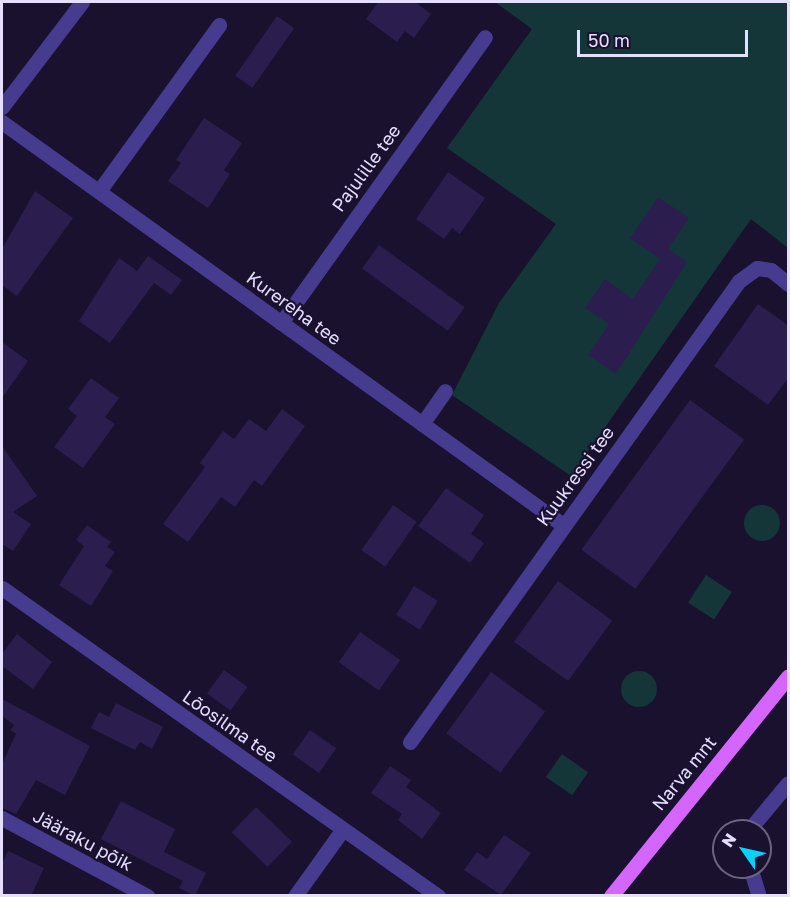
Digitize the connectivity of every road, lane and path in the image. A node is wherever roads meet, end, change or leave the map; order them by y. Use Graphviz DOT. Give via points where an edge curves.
graph roads {
  1 [pos="82,2"];
  2 [pos="219,25"];
  3 [pos="485,37"];
  4 [pos="2,107"];
  5 [pos="2,122"];
  6 [pos="99,191"];
  7 [pos="789,284"];
  8 [pos="281,323"];
  9 [pos="445,391"];
  10 [pos="422,424"];
  11 [pos="563,525"];
  12 [pos="2,588"];
  13 [pos="789,676"];
  14 [pos="410,742"];
  15 [pos="789,783"];
  16 [pos="2,818"];
  17 [pos="758,819"];
  18 [pos="344,829"];
  19 [pos="754,879"];
  20 [pos="147,896"];
  21 [pos="295,896"];
  22 [pos="438,896"];
  23 [pos="611,896"];
  24 [pos="759,896"];
  1 -- 4 [label="street"];
  2 -- 6 [label="street"];
  3 -- 8 [label="street, Pajulille tee"];
  5 -- 6 [label="street, Kurereha tee"];
  6 -- 8 [label="street, Kurereha tee"];
  7 -- 11 [label="street, Kuukressi tee" via="771,270 758,268 739,281"];
  8 -- 10 [label="street, Kurereha tee"];
  9 -- 10 [label="street"];
  10 -- 11 [label="street, Kurereha tee"];
  11 -- 14 [label="street, Kuukressi tee"];
  12 -- 18 [label="street, Lõosilma tee"];
  13 -- 23 [label="main road, Narva mnt"];
  15 -- 17 [label="street"];
  16 -- 20 [label="street, Jääraku põik"];
  18 -- 21 [label="street"];
  18 -- 22 [label="street, Lõosilma tee"];
  19 -- 24 [label="street"];
}
